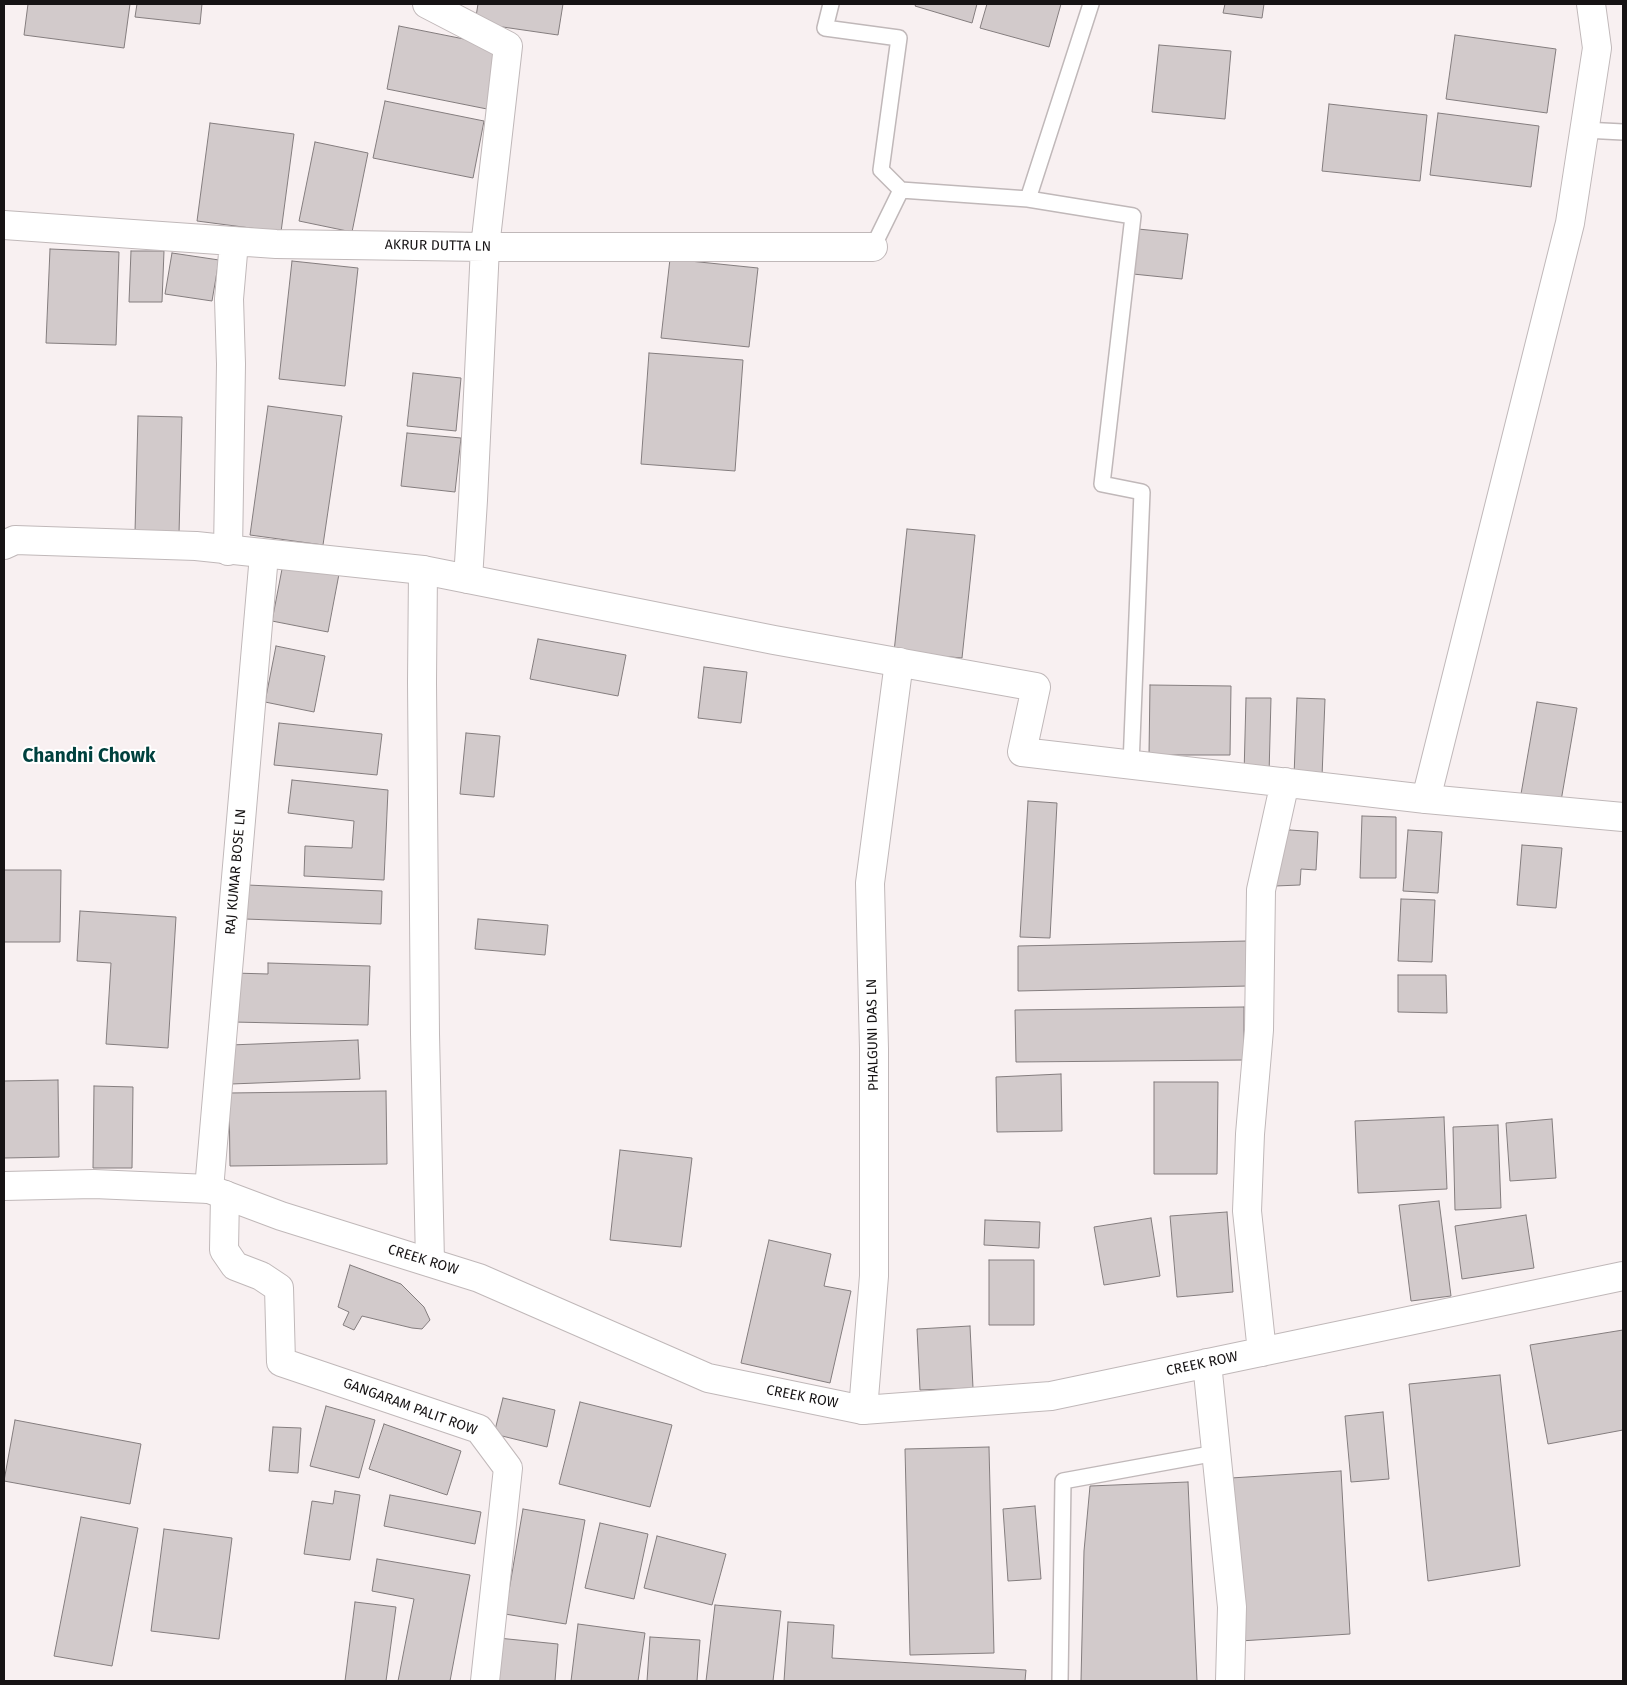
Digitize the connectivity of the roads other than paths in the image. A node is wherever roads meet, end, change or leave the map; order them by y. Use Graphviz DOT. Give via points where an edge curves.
graph roads {
  1 [pos="427,4"];
  2 [pos="830,4"];
  3 [pos="1091,4"];
  4 [pos="1591,4"];
  5 [pos="1584,130"];
  6 [pos="1623,132"];
  7 [pos="901,190"];
  8 [pos="1028,199"];
  9 [pos="4,225"];
  10 [pos="234,242"];
  11 [pos="485,247"];
  12 [pos="873,247"];
  13 [pos="4,545"];
  14 [pos="228,551"];
  15 [pos="264,554"];
  16 [pos="423,570"];
  17 [pos="468,579"];
  18 [pos="899,662"];
  19 [pos="1131,765"];
  20 [pos="1285,782"];
  21 [pos="1426,799"];
  22 [pos="1623,817"];
  23 [pos="4,1186"];
  24 [pos="217,1192"];
  25 [pos="430,1262"];
  26 [pos="1623,1276"];
  27 [pos="1262,1352"];
  28 [pos="1207,1363"];
  29 [pos="863,1410"];
  30 [pos="1216,1453"];
  31 [pos="485,1681"];
  32 [pos="1060,1681"];
  33 [pos="1230,1681"];
  1 -- 11 [label="street" via="508,46"];
  2 -- 7 [label="lane" via="825,28 899,38 881,170"];
  3 -- 8 [label="lane"];
  4 -- 5 [label="street" via="1598,48"];
  5 -- 6 [label="lane"];
  5 -- 21 [label="street" via="1570,223"];
  7 -- 8 [label="lane"];
  7 -- 12 [label="lane"];
  8 -- 19 [label="lane" via="1133,216 1102,484 1142,492"];
  9 -- 10 [label="street, AKRUR DUTTA LN"];
  10 -- 11 [label="street, AKRUR DUTTA LN"];
  10 -- 14 [label="street" via="229,299"];
  11 -- 12 [label="street, AKRUR DUTTA LN"];
  11 -- 17 [label="street"];
  13 -- 14 [label="street" via="15,540 196,546"];
  14 -- 15 [label="street"];
  15 -- 16 [label="street"];
  15 -- 24 [label="street, RAJ KUMAR BOSE LN"];
  16 -- 17 [label="street"];
  16 -- 25 [label="street"];
  17 -- 18 [label="street"];
  18 -- 19 [label="street" via="1036,687 1022,752"];
  18 -- 29 [label="street, PHALGUNI DAS LN" via="870,883 874,1276"];
  19 -- 20 [label="street"];
  20 -- 21 [label="street"];
  20 -- 27 [label="street" via="1261,890 1259,1030 1250,1134 1247,1211"];
  21 -- 22 [label="street"];
  23 -- 24 [label="street, CREEK ROW" via="94,1184"];
  24 -- 25 [label="street, CREEK ROW" via="281,1216"];
  24 -- 31 [label="street, GANGARAM PALIT ROW" via="224,1250 235,1266 261,1276 279,1288 281,1362 479,1429 508,1468"];
  25 -- 29 [label="street, CREEK ROW" via="479,1278 708,1378"];
  26 -- 27 [label="street, CREEK ROW"];
  27 -- 28 [label="street, CREEK ROW"];
  28 -- 29 [label="street, CREEK ROW" via="1051,1396"];
  28 -- 30 [label="street"];
  30 -- 32 [label="lane" via="1063,1481"];
  30 -- 33 [label="street" via="1232,1607"];
}
